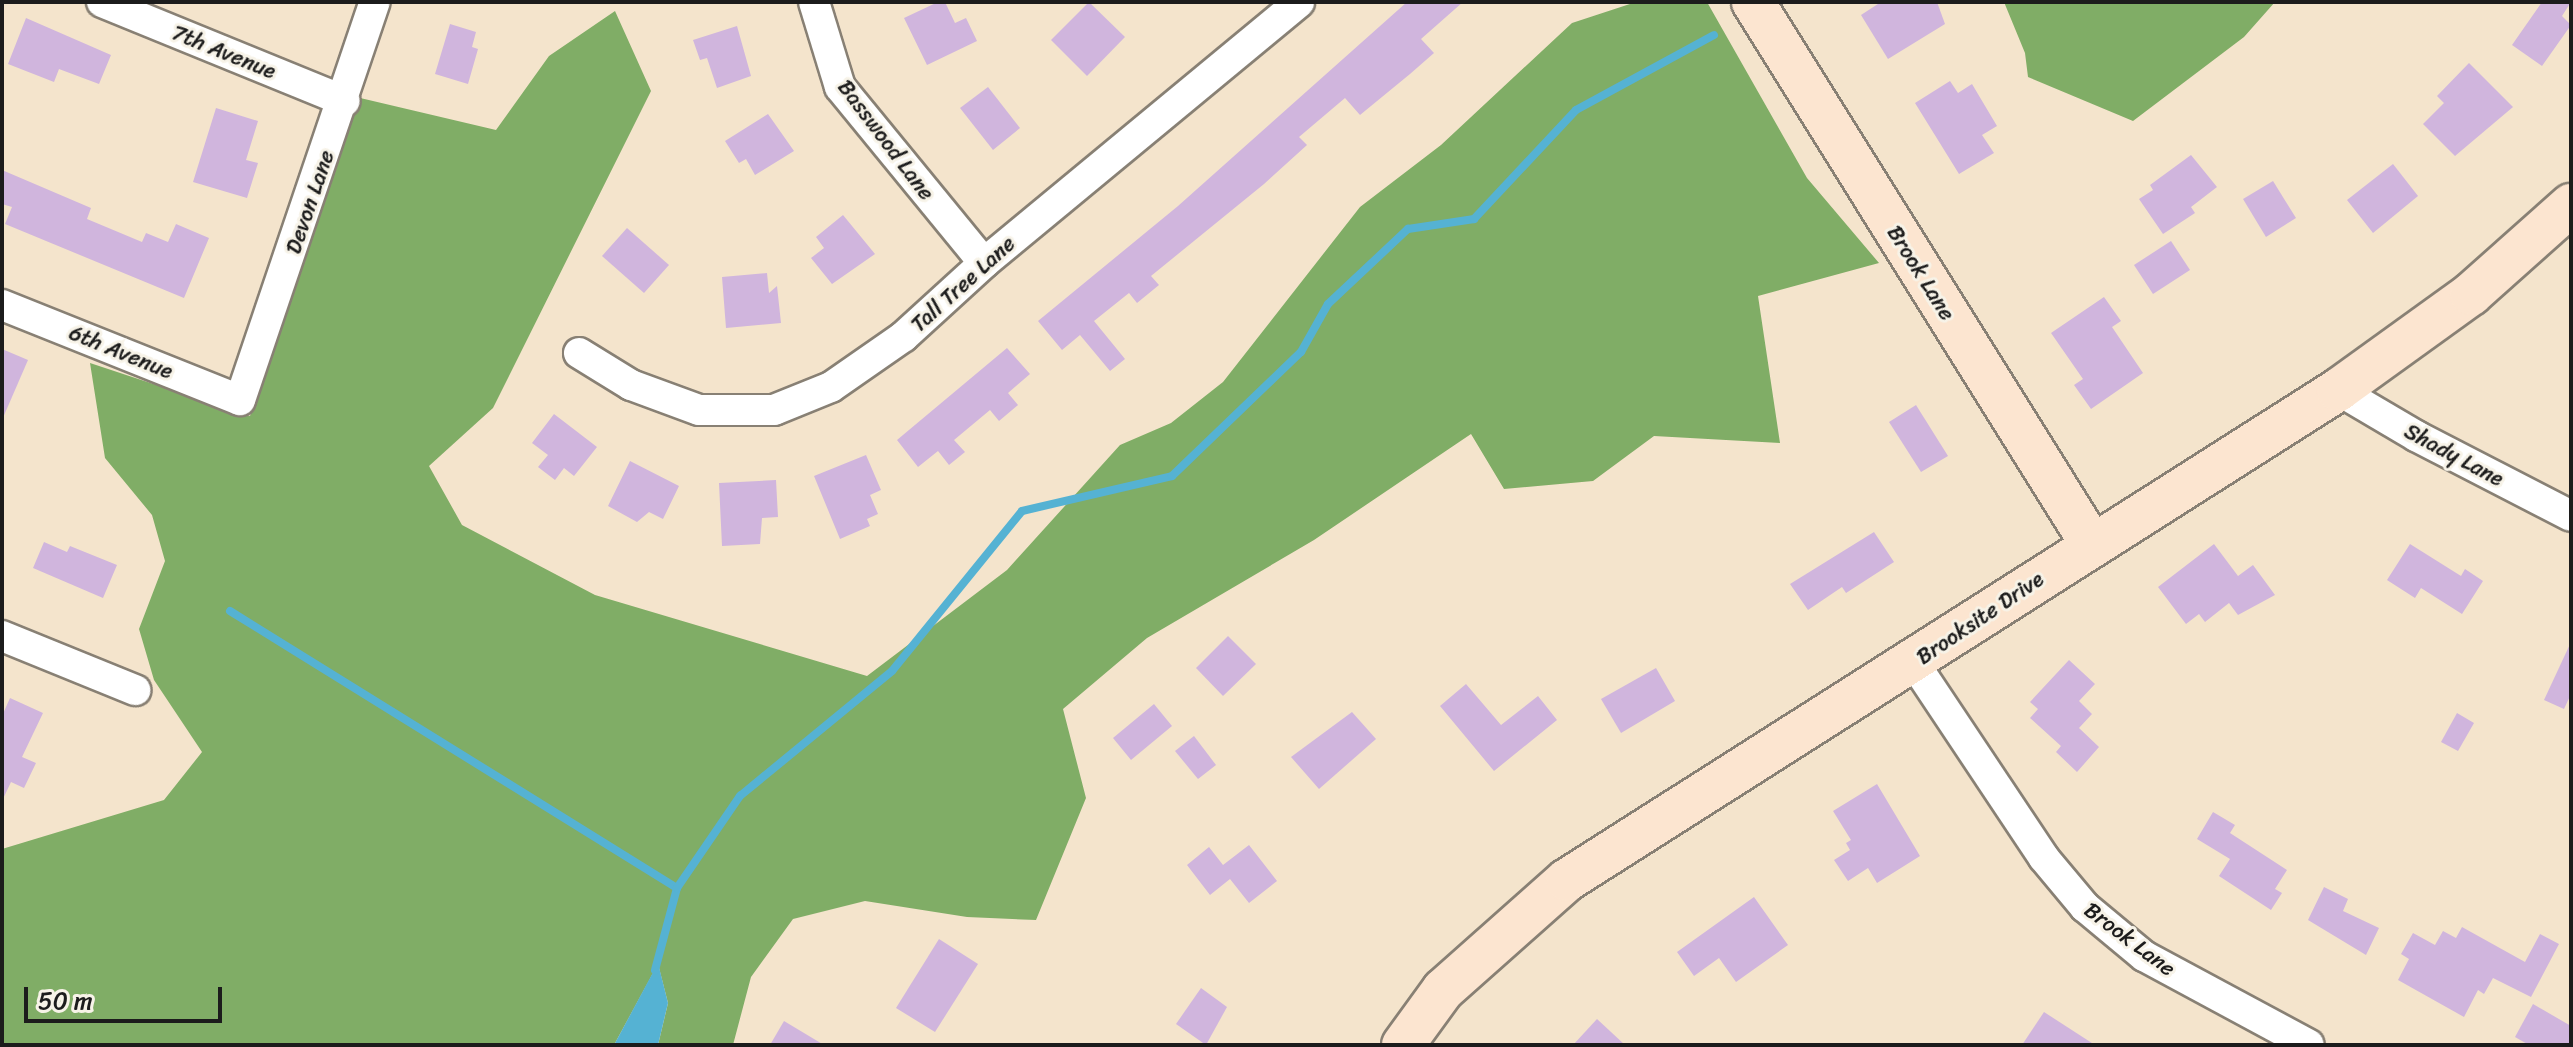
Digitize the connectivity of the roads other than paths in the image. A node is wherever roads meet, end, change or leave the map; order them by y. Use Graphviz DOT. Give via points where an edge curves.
graph roads {
  1 [pos="102,2"];
  2 [pos="375,2"];
  3 [pos="814,2"];
  4 [pos="1299,2"];
  5 [pos="1753,2"];
  6 [pos="345,101"];
  7 [pos="2571,205"];
  8 [pos="984,263"];
  9 [pos="2,305"];
  10 [pos="579,353"];
  11 [pos="2338,390"];
  12 [pos="240,400"];
  13 [pos="2571,516"];
  14 [pos="2091,543"];
  15 [pos="2,636"];
  16 [pos="1914,663"];
  17 [pos="135,690"];
  18 [pos="1403,1045"];
  19 [pos="2309,1045"];
  1 -- 6 [label="street, 7th Avenue"];
  2 -- 6 [label="street, Devon Lane"];
  3 -- 8 [label="street, Basswood Lane" via="840,87"];
  4 -- 8 [label="street, Tall Tree Lane"];
  5 -- 14 [label="street, Brook Lane"];
  6 -- 12 [label="street, Devon Lane"];
  7 -- 11 [label="street, Brooksite Drive" via="2471,294"];
  8 -- 10 [label="street, Tall Tree Lane" via="903,337 831,387 774,410 699,410 631,385"];
  9 -- 12 [label="street, 6th Avenue"];
  11 -- 13 [label="street, Shady Lane"];
  11 -- 14 [label="street, Brooksite Drive"];
  14 -- 16 [label="street, Brooksite Drive"];
  15 -- 17 [label="street"];
  16 -- 18 [label="street, Brooksite Drive" via="1797,730 1567,880 1443,990"];
  16 -- 19 [label="street, Brook Lane" via="2044,858 2085,907 2144,956"];
}
